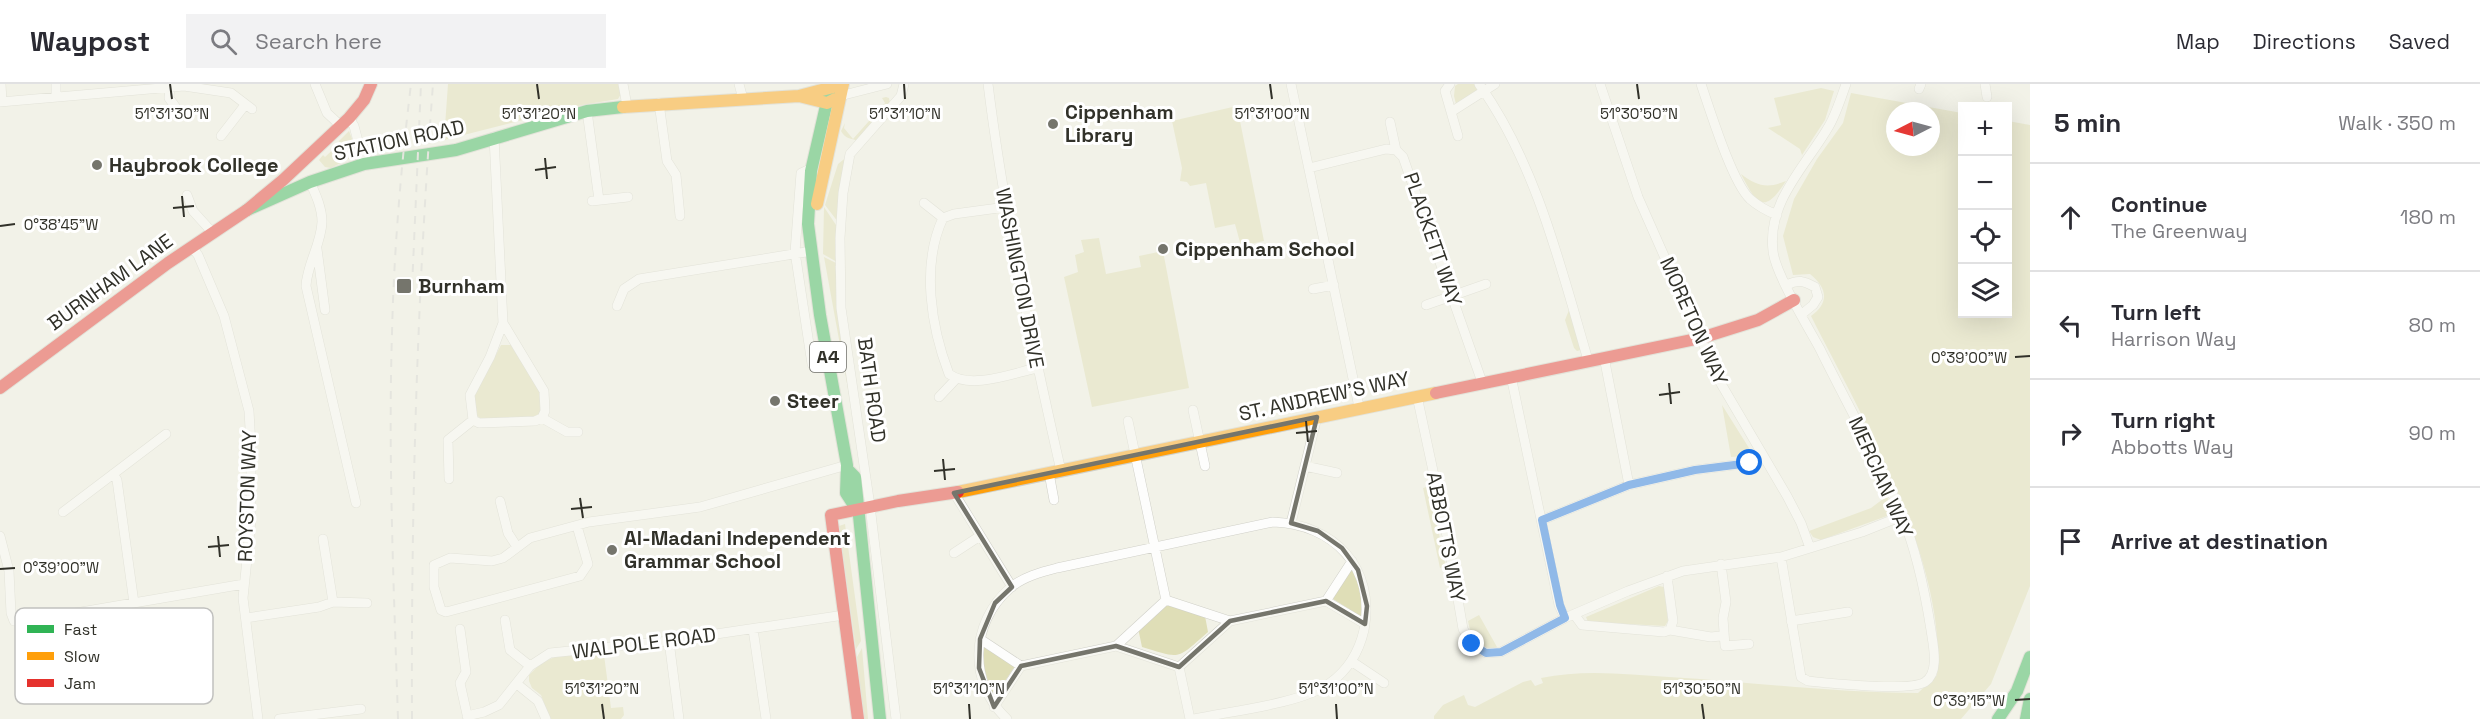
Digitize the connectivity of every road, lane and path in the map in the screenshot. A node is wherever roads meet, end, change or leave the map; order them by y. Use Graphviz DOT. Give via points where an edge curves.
graph roads {
  1 [pos="1,84"];
  2 [pos="56,84"];
  3 [pos="315,84"];
  4 [pos="371,84"];
  5 [pos="623,84"];
  6 [pos="739,84"];
  7 [pos="887,84"];
  8 [pos="904,84"];
  9 [pos="988,84"];
  10 [pos="1291,84"];
  11 [pos="1450,84"];
  12 [pos="1495,84"];
  13 [pos="1600,84"];
  14 [pos="1701,84"];
  15 [pos="1846,84"];
  16 [pos="1985,84"];
  17 [pos="184,85"];
  18 [pos="138,86"];
  19 [pos="170,87"];
  20 [pos="839,87"];
  21 [pos="99,88"];
  22 [pos="233,88"];
  23 [pos="1482,88"];
  24 [pos="799,96"];
  25 [pos="56,97"];
  26 [pos="1987,97"];
  27 [pos="744,99"];
  28 [pos="1,102"];
  29 [pos="827,103"];
  30 [pos="659,104"];
  31 [pos="627,106"];
  32 [pos="587,111"];
  33 [pos="1451,112"];
  34 [pos="182,116"];
  35 [pos="345,122"];
  36 [pos="1390,122"];
  37 [pos="221,136"];
  38 [pos="1458,136"];
  39 [pos="494,137"];
  40 [pos="1396,150"];
  41 [pos="364,164"];
  42 [pos="812,168"];
  43 [pos="1309,168"];
  44 [pos="310,182"];
  45 [pos="287,185"];
  46 [pos="187,195"];
  47 [pos="628,197"];
  48 [pos="924,203"];
  49 [pos="1006,207"];
  50 [pos="247,210"];
  51 [pos="680,216"];
  52 [pos="1777,216"];
  53 [pos="943,218"];
  54 [pos="212,232"];
  55 [pos="191,246"];
  56 [pos="317,246"];
  57 [pos="812,248"];
  58 [pos="795,252"];
  59 [pos="1486,284"];
  60 [pos="1334,285"];
  61 [pos="1786,285"];
  62 [pos="1313,289"];
  63 [pos="1452,296"];
  64 [pos="1794,300"];
  65 [pos="1426,305"];
  66 [pos="617,306"];
  67 [pos="325,310"];
  68 [pos="1802,314"];
  69 [pos="503,323"];
  70 [pos="1701,338"];
  71 [pos="1604,357"];
  72 [pos="829,360"];
  73 [pos="1588,360"];
  74 [pos="1037,368"];
  75 [pos="1511,376"];
  76 [pos="956,379"];
  77 [pos="1482,382"];
  78 [pos="0,388"];
  79 [pos="1417,396"];
  80 [pos="939,397"];
  81 [pos="1359,407"];
  82 [pos="1193,410"];
  83 [pos="1317,417"];
  84 [pos="542,418"];
  85 [pos="473,420"];
  86 [pos="1128,421"];
  87 [pos="578,432"];
  88 [pos="166,434"];
  89 [pos="1200,441"];
  90 [pos="1136,455"];
  91 [pos="1762,456"];
  92 [pos="1205,466"];
  93 [pos="1305,466"];
  94 [pos="847,467"];
  95 [pos="1062,471"];
  96 [pos="1048,473"];
  97 [pos="1337,473"];
  98 [pos="113,474"];
  99 [pos="448,478"];
  100 [pos="1629,485"];
  101 [pos="954,493"];
  102 [pos="1054,500"];
  103 [pos="500,501"];
  104 [pos="356,503"];
  105 [pos="870,506"];
  106 [pos="857,510"];
  107 [pos="63,512"];
  108 [pos="1902,516"];
  109 [pos="1542,520"];
  110 [pos="1291,523"];
  111 [pos="577,526"];
  112 [pos="0,536"];
  113 [pos="980,536"];
  114 [pos="323,539"];
  115 [pos="517,547"];
  116 [pos="1155,547"];
  117 [pos="1810,548"];
  118 [pos="954,553"];
  119 [pos="1781,556"];
  120 [pos="1352,561"];
  121 [pos="1720,564"];
  122 [pos="1666,576"];
  123 [pos="244,584"];
  124 [pos="1012,586"];
  125 [pos="1166,600"];
  126 [pos="1326,601"];
  127 [pos="333,602"];
  128 [pos="134,603"];
  129 [pos="367,603"];
  130 [pos="105,608"];
  131 [pos="1848,612"];
  132 [pos="844,615"];
  133 [pos="1569,616"];
  134 [pos="246,618"];
  135 [pos="15,621"];
  136 [pos="505,621"];
  137 [pos="1230,621"];
  138 [pos="1791,621"];
  139 [pos="1365,624"];
  140 [pos="460,629"];
  141 [pos="753,629"];
  142 [pos="1670,630"];
  143 [pos="1720,636"];
  144 [pos="980,639"];
  145 [pos="669,641"];
  146 [pos="1749,644"];
  147 [pos="1116,646"];
  148 [pos="2030,657"];
  149 [pos="1351,662"];
  150 [pos="530,666"];
  151 [pos="1021,666"];
  152 [pos="1179,667"];
  153 [pos="1384,683"];
  154 [pos="517,684"];
  155 [pos="2030,699"];
  156 [pos="994,707"];
  157 [pos="361,709"];
  158 [pos="467,718"];
  159 [pos="258,719"];
  160 [pos="279,719"];
  161 [pos="546,719"];
  162 [pos="679,719"];
  163 [pos="766,719"];
  164 [pos="858,719"];
  165 [pos="880,719"];
  166 [pos="896,719"];
  167 [pos="1007,719"];
  168 [pos="1192,719"];
  169 [pos="1998,719"];
  170 [pos="2026,719"];
  1 -- 28 [label="street"];
  2 -- 25 [label="street"];
  3 -- 35 [label="street" via="327,113"];
  4 -- 35 [label="main road" via="364,100"];
  5 -- 31 [label="street"];
  6 -- 27 [label="street"];
  7 -- 20 [label="street"];
  8 -- 105 [label="street, BATH ROAD" via="901,96 850,154 843,193 841,308"];
  9 -- 49 [label="street, WASHINGTON DRIVE"];
  10 -- 43 [label="street"];
  11 -- 33 [label="street" via="1445,91"];
  12 -- 23 [label="street"];
  13 -- 70 [label="street, MORETON WAY" via="1638,197"];
  14 -- 52 [label="street" via="1735,174 1748,197"];
  15 -- 52 [label="street, MERCIAN WAY" via="1830,125 1786,189"];
  16 -- 26 [label="street"];
  17 -- 19 [label="street"];
  17 -- 22 [label="street"];
  18 -- 19 [label="street"];
  18 -- 21 [label="street"];
  19 -- 34 [label="street" via="169,98"];
  20 -- 24 [label="main road, STATION ROAD"];
  20 -- 29 [label="main road, BATH ROAD / A4"];
  20 -- 57 [label="main road, BATH ROAD / A4" via="818,192"];
  21 -- 25 [label="street"];
  22 -- 37 [label="street" via="248,107"];
  23 -- 33 [label="street"];
  23 -- 73 [label="street" via="1527,171"];
  24 -- 27 [label="main road, STATION ROAD"];
  24 -- 29 [label="main road, STATION ROAD"];
  25 -- 28 [label="street"];
  27 -- 30 [label="main road, STATION ROAD"];
  29 -- 42 [label="main road, BATH ROAD / A4"];
  30 -- 31 [label="main road, STATION ROAD"];
  30 -- 51 [label="street" via="667,161 676,175"];
  31 -- 32 [label="main road, STATION ROAD"];
  32 -- 39 [label="main road, STATION ROAD"];
  32 -- 47 [label="street" via="595,200"];
  33 -- 38 [label="street"];
  35 -- 41 [label="street" via="354,126"];
  35 -- 45 [label="main road"];
  36 -- 40 [label="street"];
  39 -- 41 [label="main road, STATION ROAD" via="439,154"];
  39 -- 69 [label="street"];
  40 -- 43 [label="street, PLACKETT WAY" via="1377,150"];
  40 -- 63 [label="street, PLACKETT WAY" via="1408,166"];
  41 -- 44 [label="main road, STATION ROAD"];
  42 -- 57 [label="main road, BATH ROAD / A4" via="808,224"];
  42 -- 58 [label="street" via="801,173"];
  43 -- 60 [label="street"];
  44 -- 45 [label="main road, STATION ROAD"];
  44 -- 56 [label="street" via="321,214"];
  45 -- 50 [label="main road, STATION ROAD"];
  46 -- 54 [label="street" via="193,212"];
  48 -- 53 [label="street"];
  49 -- 53 [label="street"];
  49 -- 74 [label="street, WASHINGTON DRIVE"];
  50 -- 54 [label="main road, BURNHAM LANE"];
  52 -- 61 [label="street, MERCIAN WAY" via="1773,253"];
  53 -- 76 [label="street" via="932,267 931,300 944,359 949,374"];
  54 -- 55 [label="main road, BURNHAM LANE"];
  55 -- 78 [label="main road, BURNHAM LANE"];
  55 -- 123 [label="street, ROYSTON WAY" via="224,316 249,411 251,520"];
  56 -- 67 [label="street"];
  56 -- 104 [label="street" via="307,271 306,286"];
  57 -- 58 [label="street"];
  57 -- 72 [label="main road, BATH ROAD / A4"];
  58 -- 66 [label="street" via="639,279 624,289"];
  58 -- 72 [label="street" via="812,364"];
  59 -- 63 [label="street"];
  60 -- 62 [label="street"];
  60 -- 81 [label="street"];
  61 -- 64 [label="street, MERCIAN WAY"];
  61 -- 68 [label="street" via="1805,281 1815,286 1818,297"];
  63 -- 65 [label="street"];
  63 -- 77 [label="street, PLACKETT WAY"];
  64 -- 68 [label="street, MERCIAN WAY"];
  64 -- 70 [label="main road, ST. ANDREW'S WAY" via="1758,320"];
  68 -- 108 [label="street, MERCIAN WAY"];
  69 -- 84 [label="street" via="544,391"];
  69 -- 85 [label="street" via="470,395"];
  70 -- 71 [label="main road, ST. ANDREW'S WAY"];
  70 -- 91 [label="street, MORETON WAY" via="1720,382"];
  71 -- 73 [label="main road, ST. ANDREW'S WAY"];
  71 -- 100 [label="street"];
  72 -- 94 [label="main road, BATH ROAD / A4"];
  73 -- 75 [label="main road, ST. ANDREW'S WAY"];
  74 -- 76 [label="street" via="974,382"];
  74 -- 95 [label="street, WASHINGTON DRIVE"];
  75 -- 77 [label="main road, ST. ANDREW'S WAY"];
  75 -- 109 [label="street"];
  76 -- 80 [label="street"];
  77 -- 79 [label="main road, ST. ANDREW'S WAY"];
  79 -- 81 [label="main road, ST. ANDREW'S WAY"];
  79 -- 133 [label="street, ABBOTTS WAY" via="1463,629 1472,644 1486,653 1501,652"];
  81 -- 83 [label="main road, ST. ANDREW'S WAY"];
  82 -- 89 [label="street"];
  83 -- 89 [label="main road, ST. ANDREW'S WAY"];
  83 -- 93 [label="street"];
  84 -- 85 [label="street" via="479,423"];
  84 -- 87 [label="street" via="567,432"];
  85 -- 99 [label="street" via="448,440"];
  86 -- 90 [label="street"];
  88 -- 98 [label="street"];
  89 -- 90 [label="main road, ST. ANDREW'S WAY"];
  89 -- 92 [label="street"];
  90 -- 95 [label="main road, ST. ANDREW'S WAY"];
  90 -- 116 [label="street"];
  91 -- 100 [label="street" via="1750,463"];
  91 -- 117 [label="street, MORETON WAY" via="1787,496"];
  93 -- 97 [label="street"];
  93 -- 110 [label="street"];
  94 -- 106 [label="main road, BATH ROAD / A4" via="855,477"];
  94 -- 111 [label="street" via="700,507"];
  95 -- 96 [label="main road, ST. ANDREW'S WAY"];
  96 -- 101 [label="main road, ST. ANDREW'S WAY"];
  96 -- 102 [label="street"];
  98 -- 107 [label="street"];
  98 -- 128 [label="street"];
  100 -- 109 [label="street"];
  101 -- 105 [label="main road, ST. ANDREW'S WAY"];
  101 -- 113 [label="street"];
  103 -- 115 [label="street" via="508,533"];
  105 -- 106 [label="main road, ST. ANDREW'S WAY"];
  105 -- 166 [label="street, BATH ROAD"];
  106 -- 132 [label="main road, ST. ANDREW'S WAY" via="831,515"];
  106 -- 165 [label="main road, BATH ROAD / A4"];
  108 -- 117 [label="street, ABBOTTS WAY"];
  108 -- 138 [label="street, MERCIAN WAY" via="1917,561 1932,637 1932,674 1924,682 1905,686 1808,681 1799,669"];
  109 -- 133 [label="street" via="1560,605"];
  110 -- 116 [label="street" via="1273,522"];
  110 -- 120 [label="street" via="1318,531 1342,548"];
  111 -- 115 [label="street" via="530,538"];
  111 -- 115 [label="street" via="588,564 580,576 446,612 441,610 434,587 434,565 450,558 492,561"];
  112 -- 135 [label="street"];
  113 -- 118 [label="street"];
  113 -- 124 [label="street"];
  114 -- 127 [label="street"];
  116 -- 124 [label="street" via="1057,568"];
  116 -- 125 [label="street"];
  117 -- 119 [label="street, ABBOTTS WAY"];
  119 -- 121 [label="street, ABBOTTS WAY"];
  119 -- 138 [label="street"];
  120 -- 126 [label="street"];
  120 -- 139 [label="street" via="1364,588"];
  121 -- 122 [label="street, ABBOTTS WAY"];
  121 -- 146 [label="street" via="1726,602 1725,646"];
  122 -- 133 [label="street, ABBOTTS WAY"];
  122 -- 142 [label="street" via="1673,621"];
  123 -- 128 [label="street"];
  123 -- 134 [label="street, ROYSTON WAY"];
  124 -- 144 [label="street" via="995,603"];
  125 -- 137 [label="street"];
  125 -- 147 [label="street"];
  126 -- 137 [label="street"];
  126 -- 139 [label="street"];
  127 -- 129 [label="street"];
  127 -- 134 [label="street"];
  128 -- 130 [label="street"];
  131 -- 138 [label="street"];
  132 -- 141 [label="street, WALPOLE ROAD"];
  132 -- 164 [label="main road"];
  133 -- 142 [label="street" via="1582,625"];
  134 -- 159 [label="street, ROYSTON WAY"];
  136 -- 150 [label="street" via="510,650"];
  137 -- 152 [label="street"];
  139 -- 149 [label="street"];
  140 -- 158 [label="street" via="466,672 460,683"];
  141 -- 145 [label="street, WALPOLE ROAD"];
  141 -- 163 [label="street"];
  142 -- 143 [label="street"];
  144 -- 151 [label="street"];
  144 -- 156 [label="street" via="979,668"];
  145 -- 150 [label="street, WALPOLE ROAD" via="550,653"];
  145 -- 162 [label="street"];
  147 -- 151 [label="street"];
  147 -- 152 [label="street"];
  148 -- 169 [label="main road" via="2017,691"];
  149 -- 153 [label="street"];
  149 -- 168 [label="street" via="1329,684 1305,696"];
  150 -- 154 [label="street, WALPOLE ROAD"];
  151 -- 156 [label="street"];
  152 -- 168 [label="street"];
  154 -- 158 [label="street, WALPOLE ROAD" via="499,705"];
  154 -- 161 [label="street" via="538,701"];
  155 -- 170 [label="main road"];
  156 -- 167 [label="street"];
  157 -- 160 [label="street"];
}
